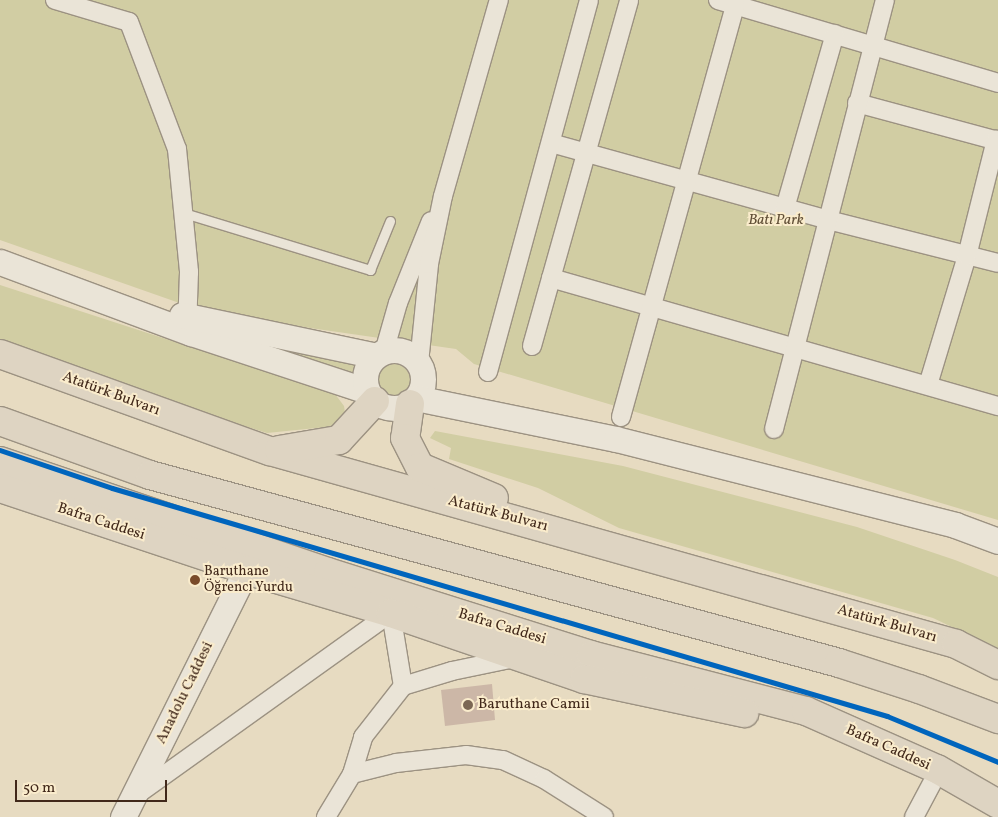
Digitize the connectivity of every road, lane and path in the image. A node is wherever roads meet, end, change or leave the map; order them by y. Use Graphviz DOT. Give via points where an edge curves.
graph roads {
  1 [pos="55,0"];
  2 [pos="499,0"];
  3 [pos="589,0"];
  4 [pos="629,0"];
  5 [pos="885,0"];
  6 [pos="727,2"];
  7 [pos="835,34"];
  8 [pos="873,46"];
  9 [pos="998,83"];
  10 [pos="857,103"];
  11 [pos="997,140"];
  12 [pos="550,143"];
  13 [pos="585,151"];
  14 [pos="684,180"];
  15 [pos="443,196"];
  16 [pos="785,208"];
  17 [pos="184,213"];
  18 [pos="828,220"];
  19 [pos="390,221"];
  20 [pos="967,256"];
  21 [pos="0,262"];
  22 [pos="998,263"];
  23 [pos="551,278"];
  24 [pos="92,296"];
  25 [pos="188,306"];
  26 [pos="651,307"];
  27 [pos="532,346"];
  28 [pos="794,346"];
  29 [pos="0,354"];
  30 [pos="380,354"];
  31 [pos="419,363"];
  32 [pos="488,372"];
  33 [pos="928,385"];
  34 [pos="371,396"];
  35 [pos="413,401"];
  36 [pos="998,406"];
  37 [pos="621,417"];
  38 [pos="0,421"];
  39 [pos="774,429"];
  40 [pos="270,451"];
  41 [pos="0,461"];
  42 [pos="0,488"];
  43 [pos="595,541"];
  44 [pos="998,541"];
  45 [pos="246,570"];
  46 [pos="391,613"];
  47 [pos="517,658"];
  48 [pos="998,665"];
  49 [pos="403,686"];
  50 [pos="998,719"];
  51 [pos="352,774"];
  52 [pos="932,783"];
  53 [pos="998,804"];
  54 [pos="128,808"];
  55 [pos="326,817"];
  56 [pos="604,817"];
  57 [pos="914,817"];
  58 [pos="998,817"];
  1 -- 17 [label="street" via="129,22 177,149"];
  2 -- 15 [label="street"];
  3 -- 12 [label="street"];
  4 -- 13 [label="street"];
  5 -- 8 [label="street"];
  6 -- 7 [label="street"];
  6 -- 14 [label="street"];
  7 -- 8 [label="street"];
  7 -- 16 [label="street"];
  8 -- 9 [label="street"];
  8 -- 10 [label="street"];
  10 -- 11 [label="street"];
  10 -- 18 [label="street"];
  11 -- 20 [label="street"];
  12 -- 13 [label="street"];
  12 -- 32 [label="street"];
  13 -- 14 [label="street"];
  13 -- 23 [label="street"];
  14 -- 16 [label="street"];
  14 -- 26 [label="street"];
  15 -- 30 [label="street" via="398,302"];
  15 -- 31 [label="street" via="430,264"];
  16 -- 18 [label="street"];
  17 -- 19 [label="lane" via="370,270"];
  17 -- 25 [label="street"];
  18 -- 20 [label="street"];
  18 -- 28 [label="street"];
  20 -- 22 [label="street"];
  20 -- 33 [label="street"];
  21 -- 24 [label="main road"];
  23 -- 26 [label="street"];
  23 -- 27 [label="street"];
  24 -- 30 [label="main road"];
  24 -- 34 [label="main road"];
  26 -- 28 [label="street"];
  26 -- 37 [label="street"];
  28 -- 33 [label="street"];
  28 -- 39 [label="street"];
  29 -- 40 [label="main road, Atatürk Bulvarı"];
  30 -- 31 [label="main road" via="404,351"];
  30 -- 34 [label="main road" via="366,372"];
  31 -- 35 [label="main road" via="424,381"];
  33 -- 36 [label="street"];
  34 -- 35 [label="main road" via="385,407 398,408"];
  34 -- 40 [label="main road" via="339,440"];
  35 -- 43 [label="main road" via="405,438 420,467"];
  35 -- 44 [label="main road" via="625,442 955,525"];
  38 -- 50 [label="main road" via="150,475 839,663"];
  40 -- 43 [label="main road, Atatürk Bulvarı"];
  41 -- 53 [label="main road, Bafra Caddesi" via="328,572 582,652 806,711 937,769"];
  42 -- 45 [label="main road, Bafra Caddesi"];
  43 -- 48 [label="main road, Atatürk Bulvarı" via="956,644"];
  45 -- 46 [label="main road, Bafra Caddesi"];
  45 -- 54 [label="main road, Anadolu Caddesi"];
  46 -- 47 [label="main road, Bafra Caddesi"];
  46 -- 49 [label="street"];
  46 -- 54 [label="street"];
  47 -- 49 [label="street" via="452,671"];
  47 -- 52 [label="main road, Bafra Caddesi" via="584,678 803,726"];
  49 -- 51 [label="street" via="363,737"];
  51 -- 55 [label="street"];
  51 -- 56 [label="street" via="396,763 466,755 503,760 544,779"];
  52 -- 57 [label="street"];
  52 -- 58 [label="main road, Bafra Caddesi"];
}
